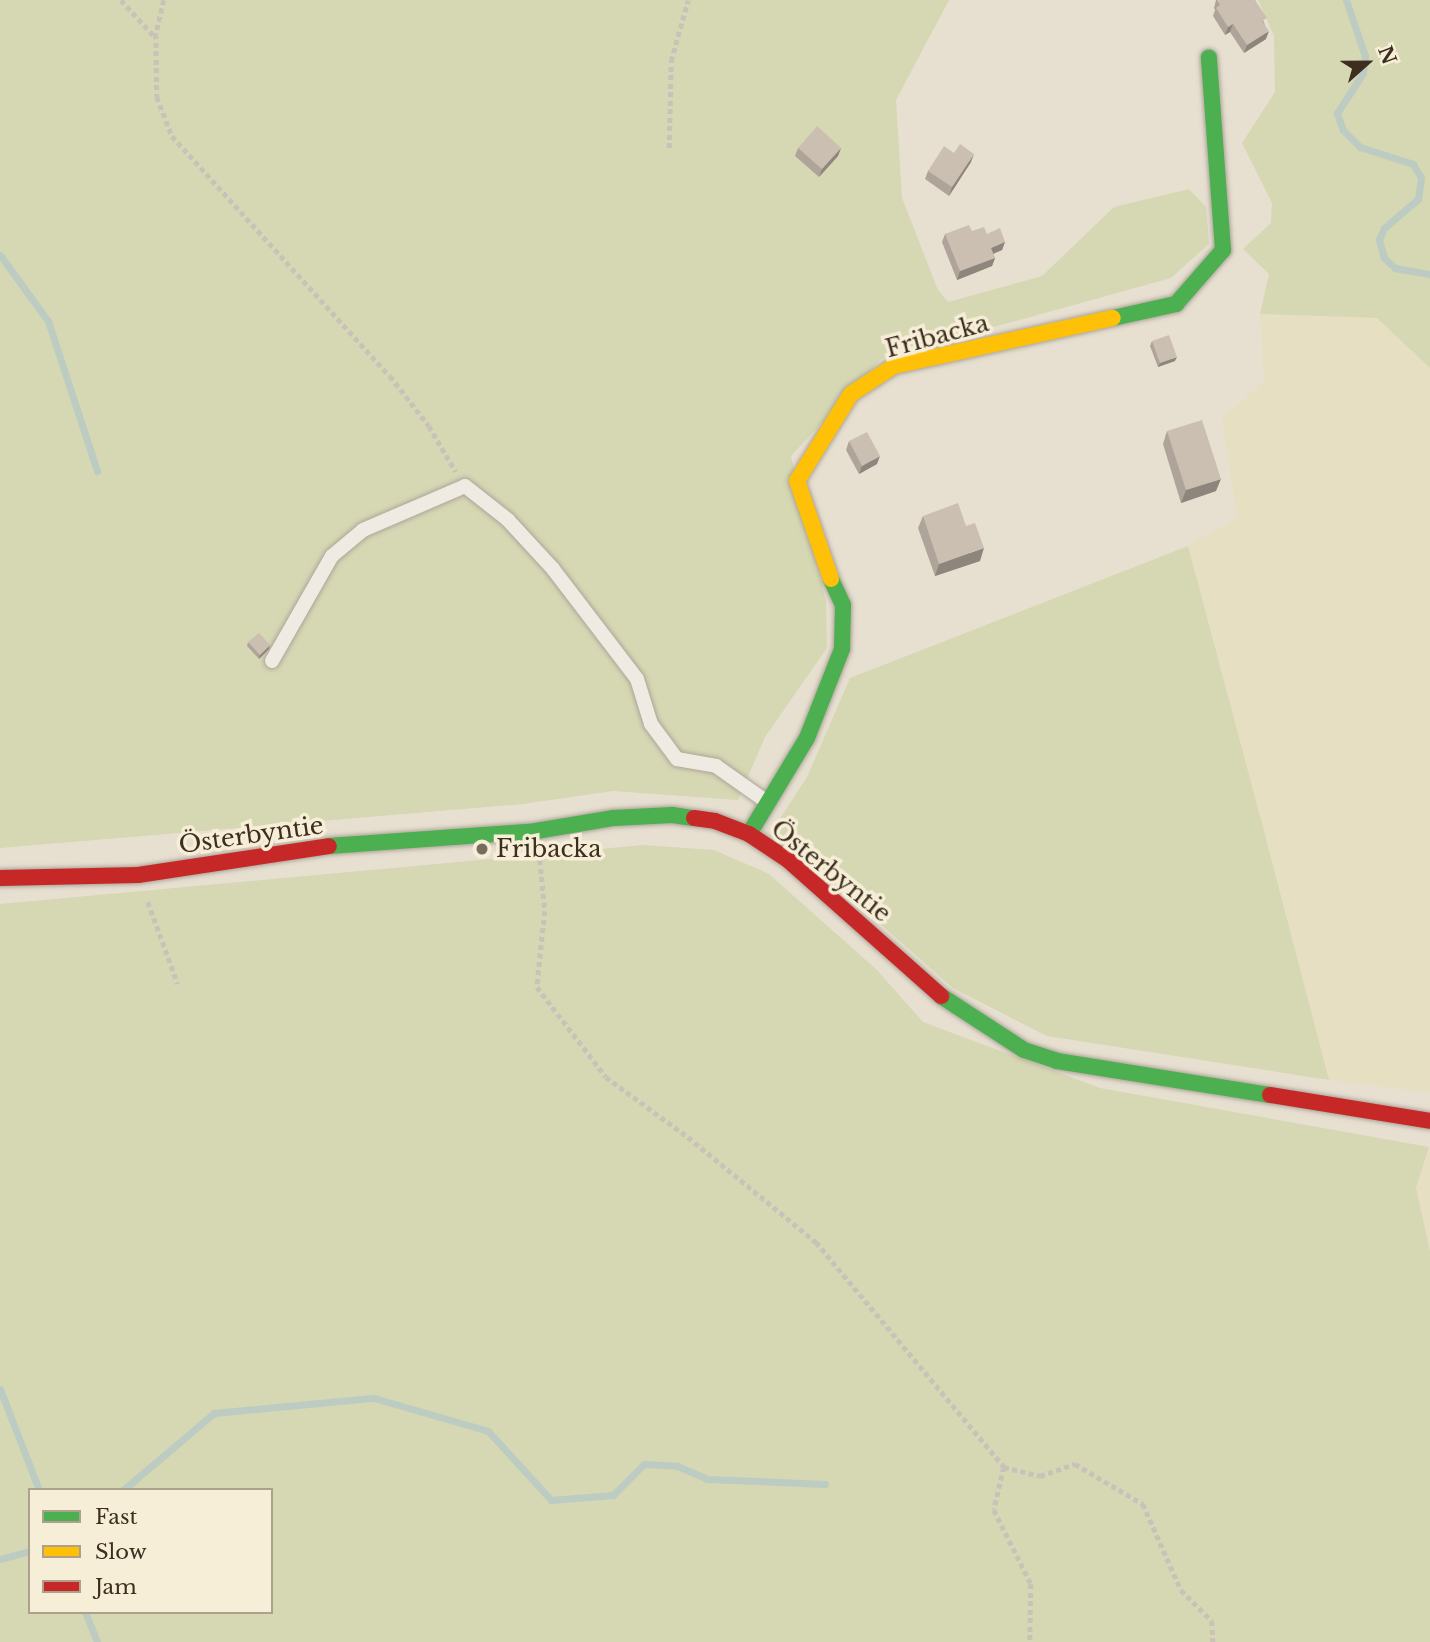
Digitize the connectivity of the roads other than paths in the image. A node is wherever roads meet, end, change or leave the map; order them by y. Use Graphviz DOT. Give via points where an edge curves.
graph roads {
  1 [pos="1209,58"];
  2 [pos="272,661"];
  3 [pos="769,803"];
  4 [pos="748,834"];
  5 [pos="0,878"];
  6 [pos="1430,1121"];
  1 -- 3 [label="street, Fribacka" via="1223,250 1176,304 894,366 851,394 797,481 843,605 842,649 807,738"];
  2 -- 3 [label="lane" via="332,556 363,530 465,486 508,520 553,569 637,679 651,724 677,759 716,766"];
  3 -- 4 [label="street, Fribacka"];
  4 -- 5 [label="street, Österbyntie" via="715,821 672,815 614,818 536,831 308,848 138,875"];
  4 -- 6 [label="street, Österbyntie" via="798,868 941,996 1024,1050 1056,1061"];
}
